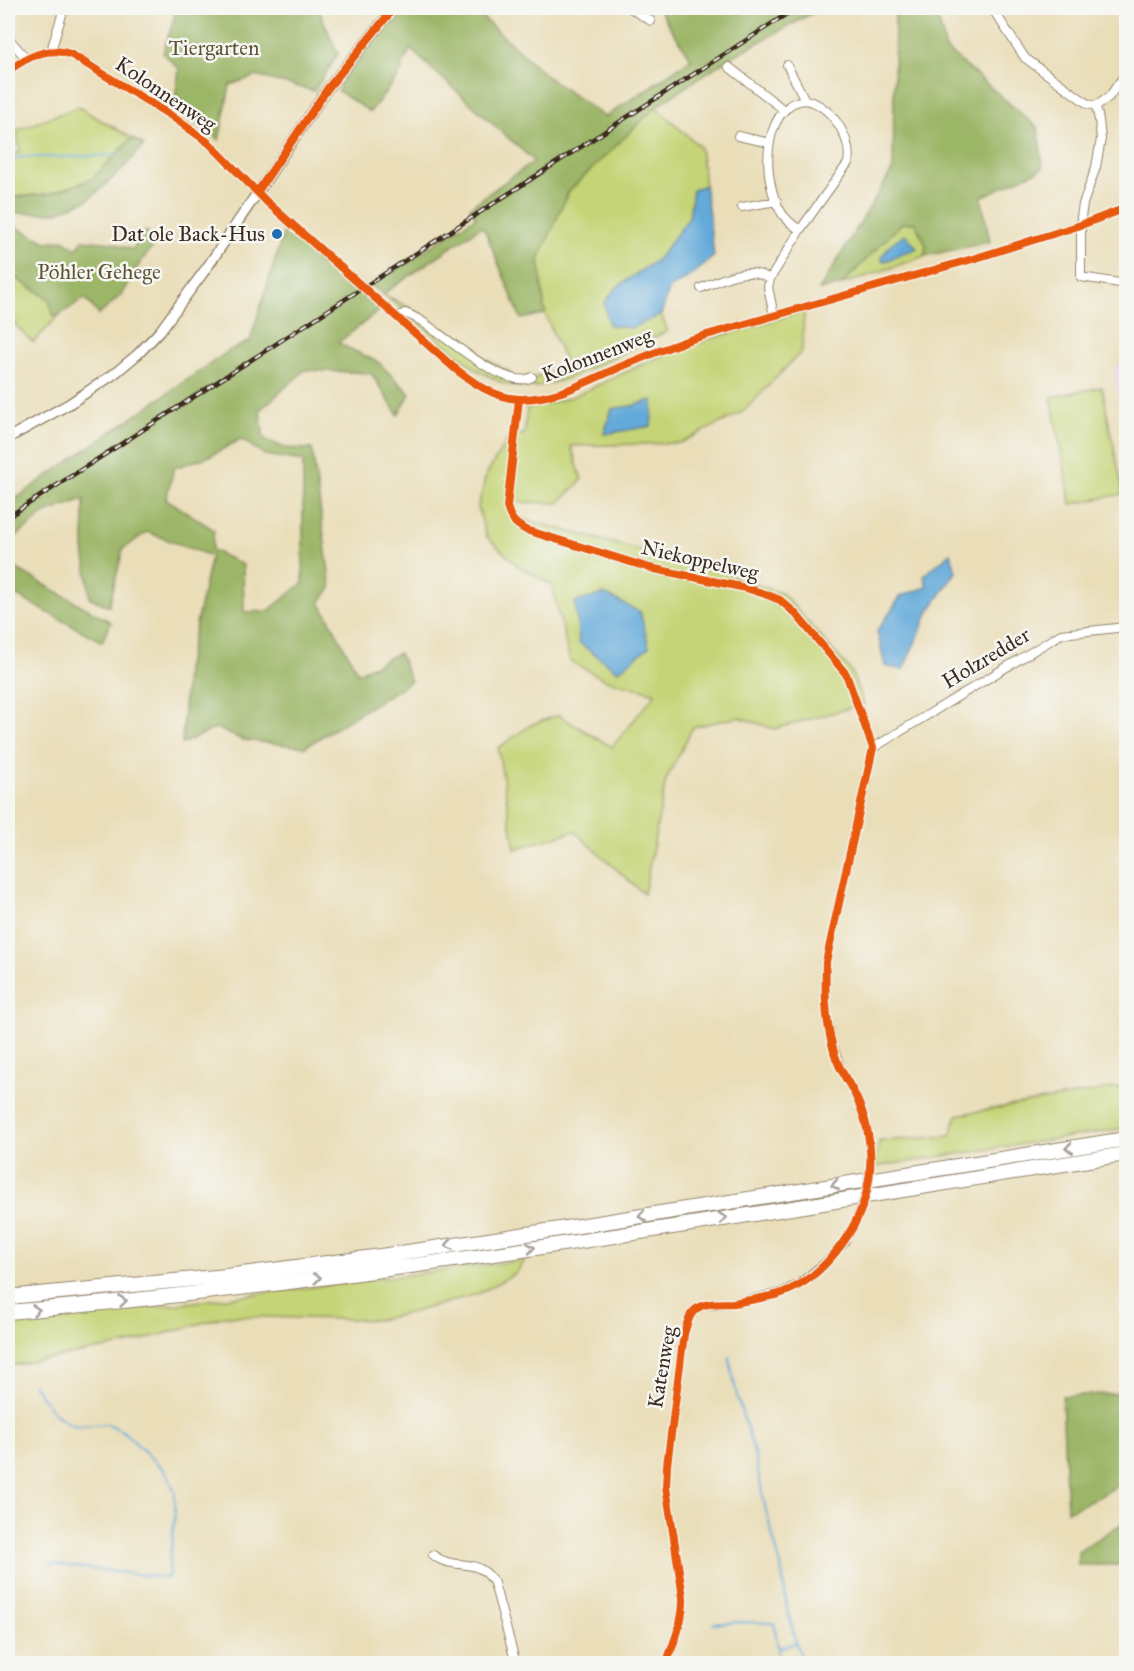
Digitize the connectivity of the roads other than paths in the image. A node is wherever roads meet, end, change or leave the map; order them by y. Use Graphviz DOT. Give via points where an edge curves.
graph roads {
  1 [pos="63,8"];
  2 [pos="394,8"];
  3 [pos="630,8"];
  4 [pos="992,8"];
  5 [pos="1123,8"];
  6 [pos="1126,13"];
  7 [pos="651,21"];
  8 [pos="8,39"];
  9 [pos="51,51"];
  10 [pos="26,58"];
  11 [pos="787,65"];
  12 [pos="729,67"];
  13 [pos="8,70"];
  14 [pos="1126,73"];
  15 [pos="805,100"];
  16 [pos="1096,106"];
  17 [pos="784,110"];
  18 [pos="738,136"];
  19 [pos="770,143"];
  20 [pos="258,191"];
  21 [pos="777,201"];
  22 [pos="742,207"];
  23 [pos="1126,208"];
  24 [pos="1081,225"];
  25 [pos="801,230"];
  26 [pos="770,279"];
  27 [pos="1126,284"];
  28 [pos="701,288"];
  29 [pos="774,316"];
  30 [pos="398,317"];
  31 [pos="532,377"];
  32 [pos="519,399"];
  33 [pos="8,438"];
  34 [pos="1126,627"];
  35 [pos="873,748"];
  36 [pos="1126,1139"];
  37 [pos="1126,1154"];
  38 [pos="8,1297"];
  39 [pos="8,1312"];
  40 [pos="433,1555"];
  41 [pos="516,1664"];
  42 [pos="666,1664"];
  1 -- 9 [label="street"];
  2 -- 20 [label="street" via="328,88"];
  3 -- 7 [label="street"];
  4 -- 16 [label="street" via="1025,58"];
  5 -- 6 [label="street"];
  8 -- 10 [label="street"];
  9 -- 10 [label="street"];
  9 -- 20 [label="street, Kolonnenweg" via="72,55 170,115 209,143"];
  10 -- 13 [label="street"];
  11 -- 15 [label="street"];
  12 -- 17 [label="street"];
  14 -- 16 [label="street" via="1109,97"];
  15 -- 17 [label="street"];
  15 -- 25 [label="street" via="830,114 845,135 850,154 848,163"];
  16 -- 24 [label="street" via="1101,139"];
  17 -- 19 [label="street"];
  18 -- 19 [label="street"];
  19 -- 21 [label="street" via="769,177"];
  20 -- 30 [label="street, Kolonnenweg"];
  20 -- 33 [label="street" via="184,300 138,354 69,404"];
  21 -- 22 [label="street"];
  21 -- 25 [label="street" via="783,214"];
  23 -- 24 [label="street, Kolonnenweg"];
  24 -- 27 [label="street" via="1080,277"];
  24 -- 29 [label="street, Kolonnenweg"];
  25 -- 26 [label="street"];
  26 -- 28 [label="street" via="754,272 736,274"];
  26 -- 29 [label="street"];
  29 -- 32 [label="street, Kolonnenweg" via="658,350 571,389"];
  30 -- 31 [label="street, Kolonnenweg" via="405,313 418,319 496,372 519,380"];
  30 -- 32 [label="street, Kolonnenweg" via="470,380 485,390"];
  32 -- 35 [label="street, Niekoppelweg" via="507,507 511,520 526,530 650,568 746,588 780,600 846,674"];
  34 -- 35 [label="street, Holzredder" via="1061,634"];
  35 -- 42 [label="street, Katenweg, bridge" via="826,962 826,1010 835,1053 867,1128 867,1191 844,1243 799,1284 780,1293 705,1305 689,1317 666,1487 683,1608"];
  36 -- 38 [label="highway, one-way" via="374,1257"];
  39 -- 37 [label="highway, one-way" via="408,1267"];
  40 -- 41 [label="street" via="488,1573"];
}
